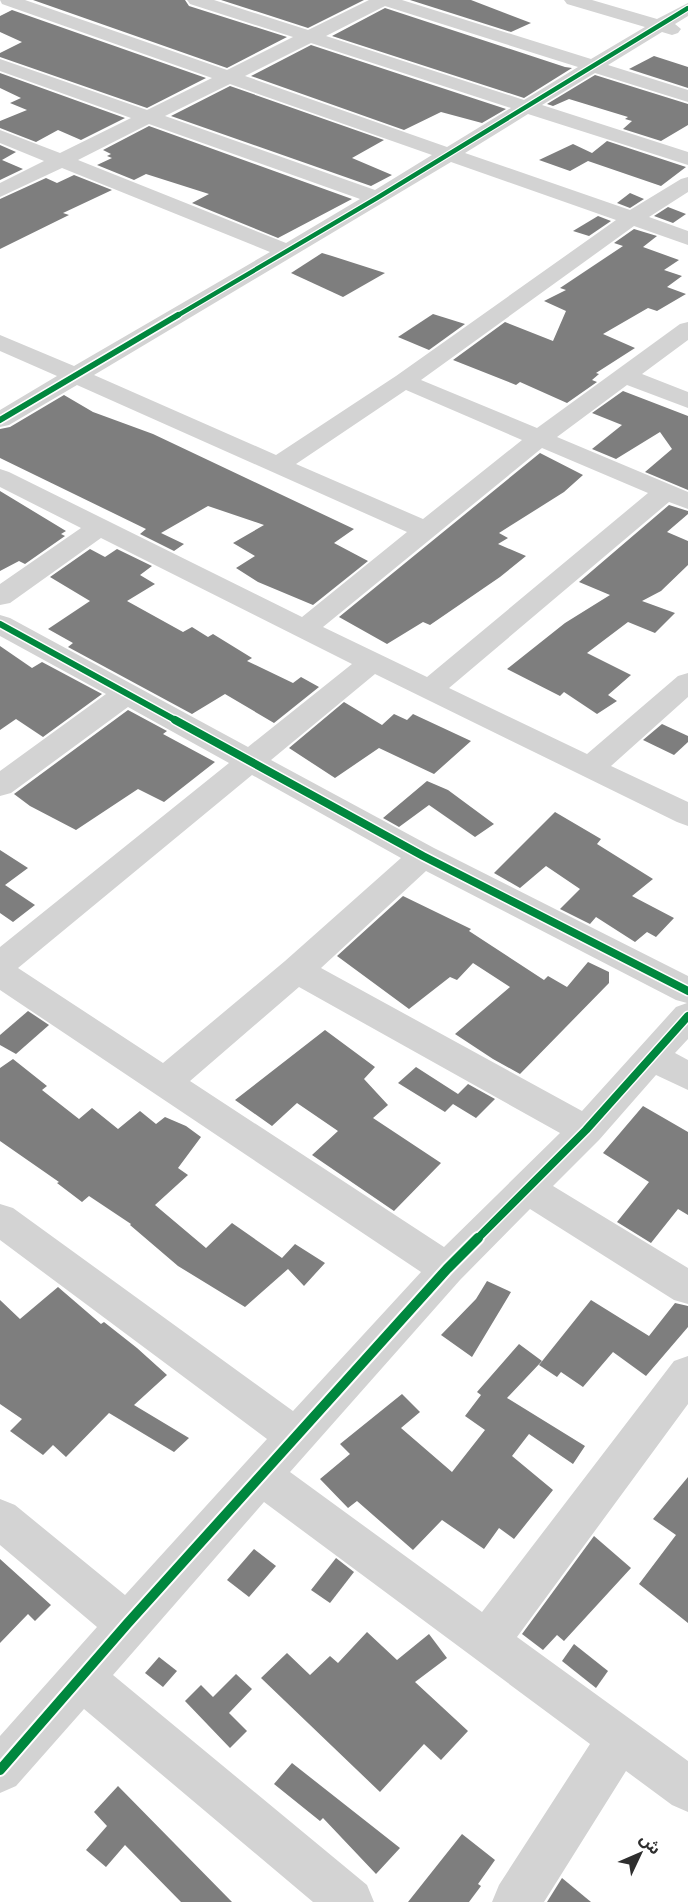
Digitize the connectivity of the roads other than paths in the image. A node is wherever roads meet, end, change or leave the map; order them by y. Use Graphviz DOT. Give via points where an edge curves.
graph roads {
  1 [pos="196,0"];
  2 [pos="384,0"];
  3 [pos="573,0"];
  4 [pos="24,2"];
  5 [pos="688,8"];
  6 [pos="658,25"];
  7 [pos="688,34"];
  8 [pos="308,37"];
  9 [pos="594,67"];
  10 [pos="2,68"];
  11 [pos="229,77"];
  12 [pos="688,96"];
  13 [pos="526,109"];
  14 [pos="147,118"];
  15 [pos="0,136"];
  16 [pos="450,154"];
  17 [pos="688,159"];
  18 [pos="61,161"];
  19 [pos="688,183"];
  20 [pos="0,191"];
  21 [pos="377,198"];
  22 [pos="631,219"];
  23 [pos="688,238"];
  24 [pos="287,250"];
  25 [pos="688,329"];
  26 [pos="0,342"];
  27 [pos="76,376"];
  28 [pos="625,376"];
  29 [pos="404,381"];
  30 [pos="688,401"];
  31 [pos="0,420"];
  32 [pos="538,439"];
  33 [pos="277,465"];
  34 [pos="0,477"];
  35 [pos="677,497"];
  36 [pos="99,527"];
  37 [pos="425,530"];
  38 [pos="0,597"];
  39 [pos="0,624"];
  40 [pos="304,629"];
  41 [pos="372,662"];
  42 [pos="688,682"];
  43 [pos="429,690"];
  44 [pos="125,694"];
  45 [pos="250,762"];
  46 [pos="591,767"];
  47 [pos="0,786"];
  48 [pos="688,816"];
  49 [pos="423,856"];
  50 [pos="0,965"];
  51 [pos="297,970"];
  52 [pos="0,973"];
  53 [pos="688,991"];
  54 [pos="688,1016"];
  55 [pos="652,1057"];
  56 [pos="688,1076"];
  57 [pos="164,1083"];
  58 [pos="586,1130"];
  59 [pos="528,1189"];
  60 [pos="0,1219"];
  61 [pos="447,1269"];
  62 [pos="688,1288"];
  63 [pos="688,1373"];
  64 [pos="296,1437"];
  65 [pos="262,1476"];
  66 [pos="0,1519"];
  67 [pos="127,1624"];
  68 [pos="488,1640"];
  69 [pos="82,1678"];
  70 [pos="620,1738"];
  71 [pos="0,1770"];
  72 [pos="688,1789"];
  73 [pos="350,1902"];
  74 [pos="516,1902"];
  1 -- 8 [label="street"];
  2 -- 8 [label="street"];
  2 -- 9 [label="street"];
  3 -- 6 [label="street"];
  4 -- 11 [label="street"];
  5 -- 6 [label="street"];
  6 -- 7 [label="street"];
  6 -- 9 [label="street"];
  8 -- 11 [label="street"];
  8 -- 13 [label="street"];
  9 -- 12 [label="street"];
  9 -- 13 [label="street"];
  10 -- 14 [label="street"];
  11 -- 14 [label="street"];
  11 -- 16 [label="street"];
  13 -- 16 [label="street"];
  13 -- 17 [label="street"];
  14 -- 18 [label="street"];
  14 -- 21 [label="street"];
  15 -- 18 [label="street"];
  16 -- 21 [label="street"];
  16 -- 22 [label="street"];
  18 -- 20 [label="street"];
  18 -- 24 [label="street"];
  19 -- 22 [label="street"];
  21 -- 24 [label="street"];
  22 -- 23 [label="street"];
  22 -- 29 [label="street"];
  24 -- 27 [label="street"];
  25 -- 28 [label="street"];
  26 -- 27 [label="street"];
  27 -- 31 [label="street"];
  27 -- 33 [label="street"];
  28 -- 30 [label="street"];
  28 -- 32 [label="street"];
  29 -- 32 [label="street"];
  29 -- 33 [label="street"];
  32 -- 35 [label="street"];
  32 -- 37 [label="street"];
  33 -- 37 [label="street"];
  34 -- 36 [label="street"];
  35 -- 43 [label="street"];
  36 -- 38 [label="street"];
  36 -- 40 [label="street"];
  37 -- 40 [label="street"];
  39 -- 44 [label="street"];
  40 -- 41 [label="street"];
  41 -- 43 [label="street"];
  41 -- 45 [label="street"];
  42 -- 46 [label="street"];
  43 -- 46 [label="street"];
  44 -- 45 [label="street"];
  44 -- 47 [label="street"];
  45 -- 49 [label="street"];
  45 -- 50 [label="street"];
  46 -- 48 [label="street"];
  49 -- 51 [label="street"];
  49 -- 53 [label="street"];
  51 -- 57 [label="street"];
  51 -- 58 [label="street"];
  52 -- 57 [label="street"];
  54 -- 55 [label="street"];
  55 -- 56 [label="street"];
  55 -- 58 [label="street"];
  57 -- 61 [label="street"];
  58 -- 59 [label="street"];
  59 -- 61 [label="street"];
  59 -- 62 [label="street"];
  60 -- 64 [label="street"];
  61 -- 64 [label="street"];
  63 -- 68 [label="street"];
  64 -- 65 [label="street"];
  65 -- 67 [label="street"];
  65 -- 68 [label="street"];
  66 -- 67 [label="street"];
  67 -- 69 [label="street"];
  68 -- 70 [label="street"];
  69 -- 71 [label="street"];
  69 -- 73 [label="street"];
  70 -- 72 [label="street"];
  70 -- 74 [label="street"];
}
